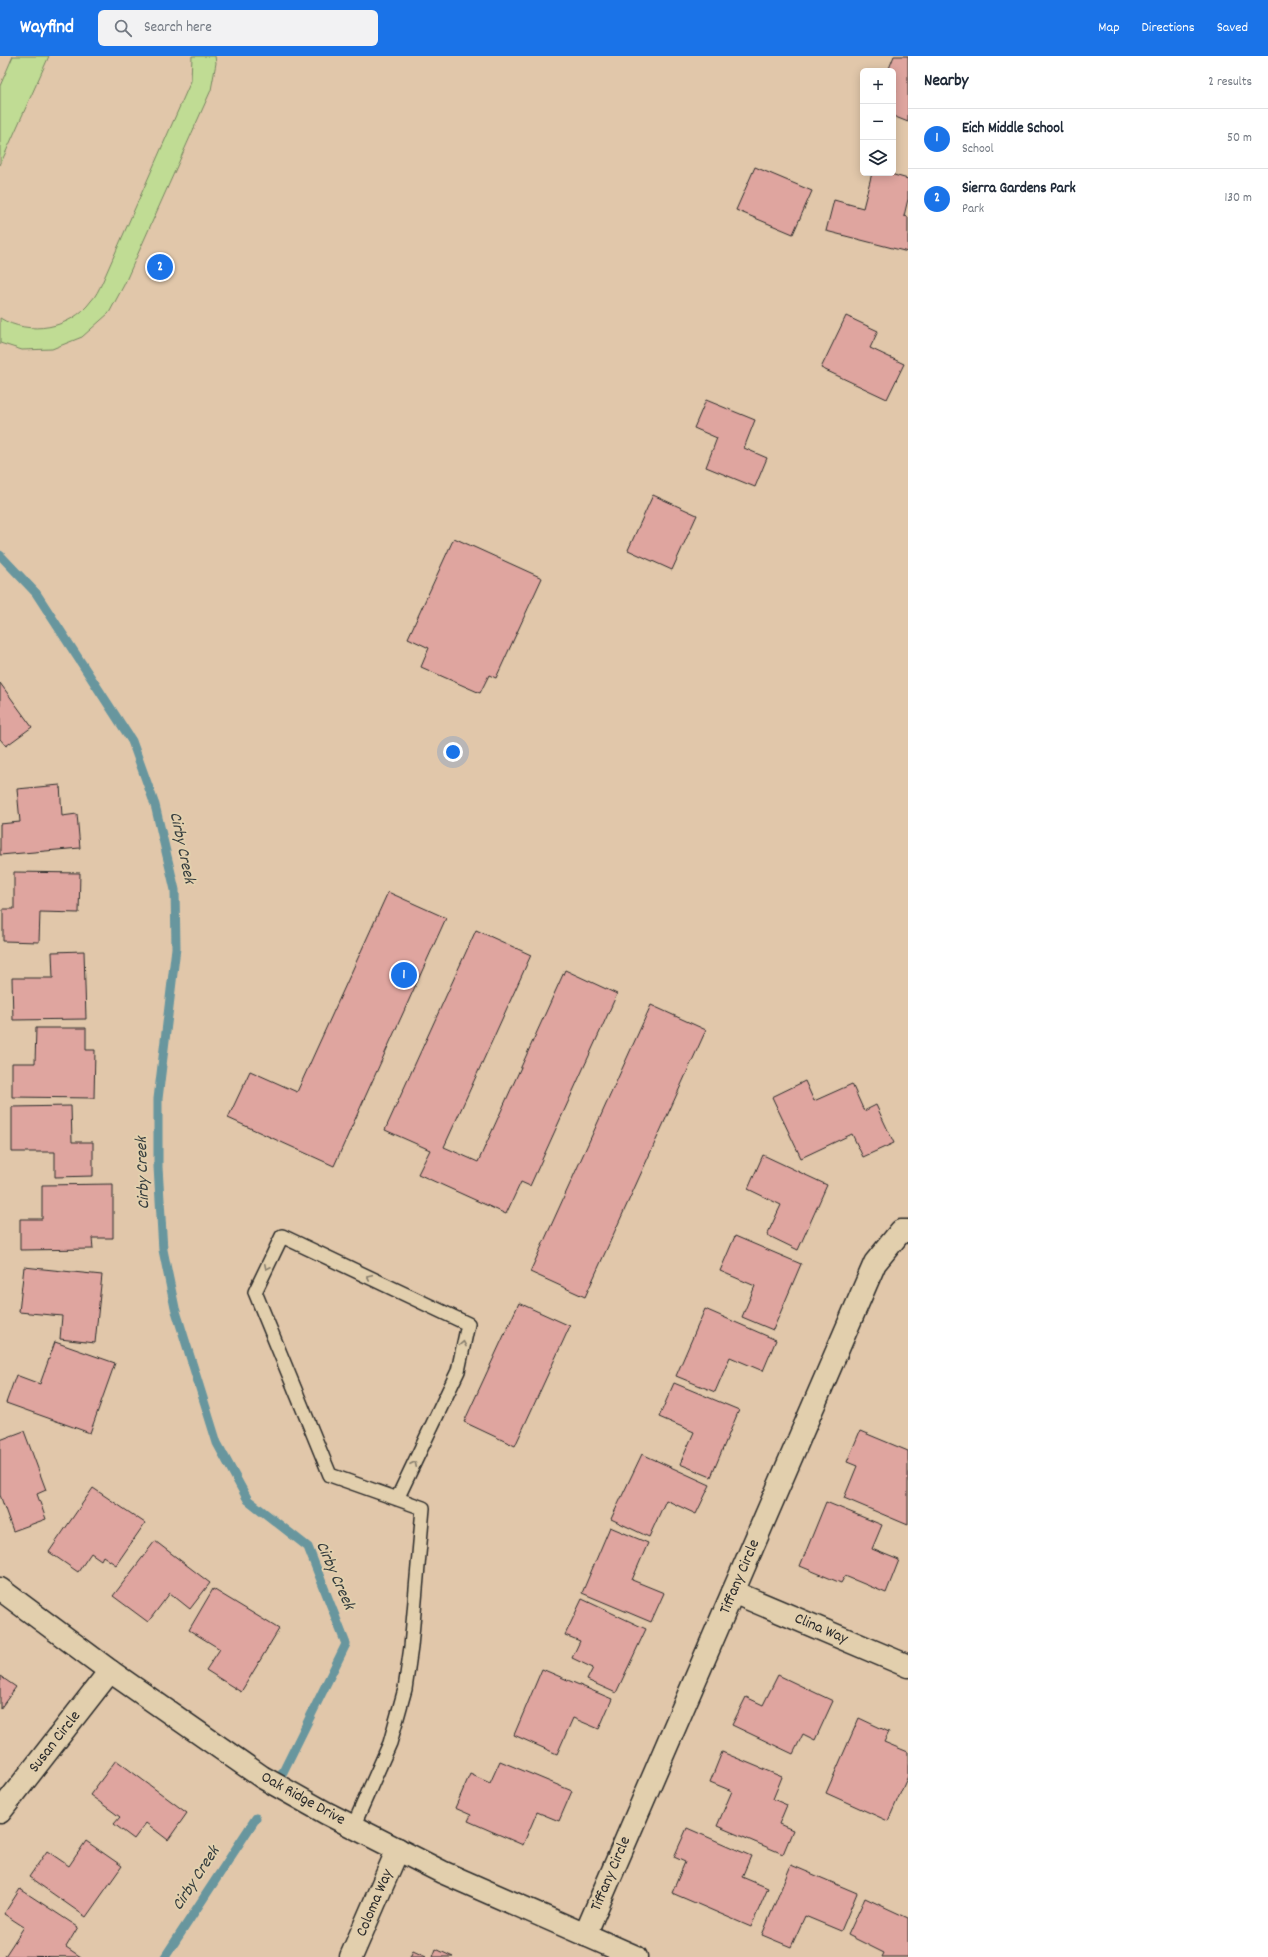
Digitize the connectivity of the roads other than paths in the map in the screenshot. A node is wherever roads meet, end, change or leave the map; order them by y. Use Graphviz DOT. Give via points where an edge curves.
graph roads {
  1 [pos="908,1231"];
  2 [pos="397,1499"];
  3 [pos="0,1589"];
  4 [pos="733,1592"];
  5 [pos="908,1666"];
  6 [pos="110,1671"];
  7 [pos="0,1812"];
  8 [pos="353,1827"];
  9 [pos="398,1849"];
  10 [pos="585,1935"];
  11 [pos="351,1957"];
  12 [pos="636,1957"];
  1 -- 4 [label="street, Tiffany Circle" via="901,1231 875,1263"];
  2 -- 2 [label="lane, one-way" via="458,1371 468,1324 282,1236 255,1292 330,1475"];
  2 -- 8 [label="lane" via="423,1508 411,1647 405,1689 390,1743"];
  3 -- 6 [label="street, Oak Ridge Drive"];
  4 -- 5 [label="street, Clina Way"];
  4 -- 10 [label="street, Tiffany Circle"];
  6 -- 7 [label="street, Susan Circle"];
  6 -- 8 [label="street, Oak Ridge Drive" via="262,1777"];
  8 -- 9 [label="street, Oak Ridge Drive"];
  9 -- 10 [label="street, Oak Ridge Drive" via="442,1872"];
  9 -- 11 [label="street, Coloma Way"];
  10 -- 12 [label="street, Oak Ridge Drive"];
}
